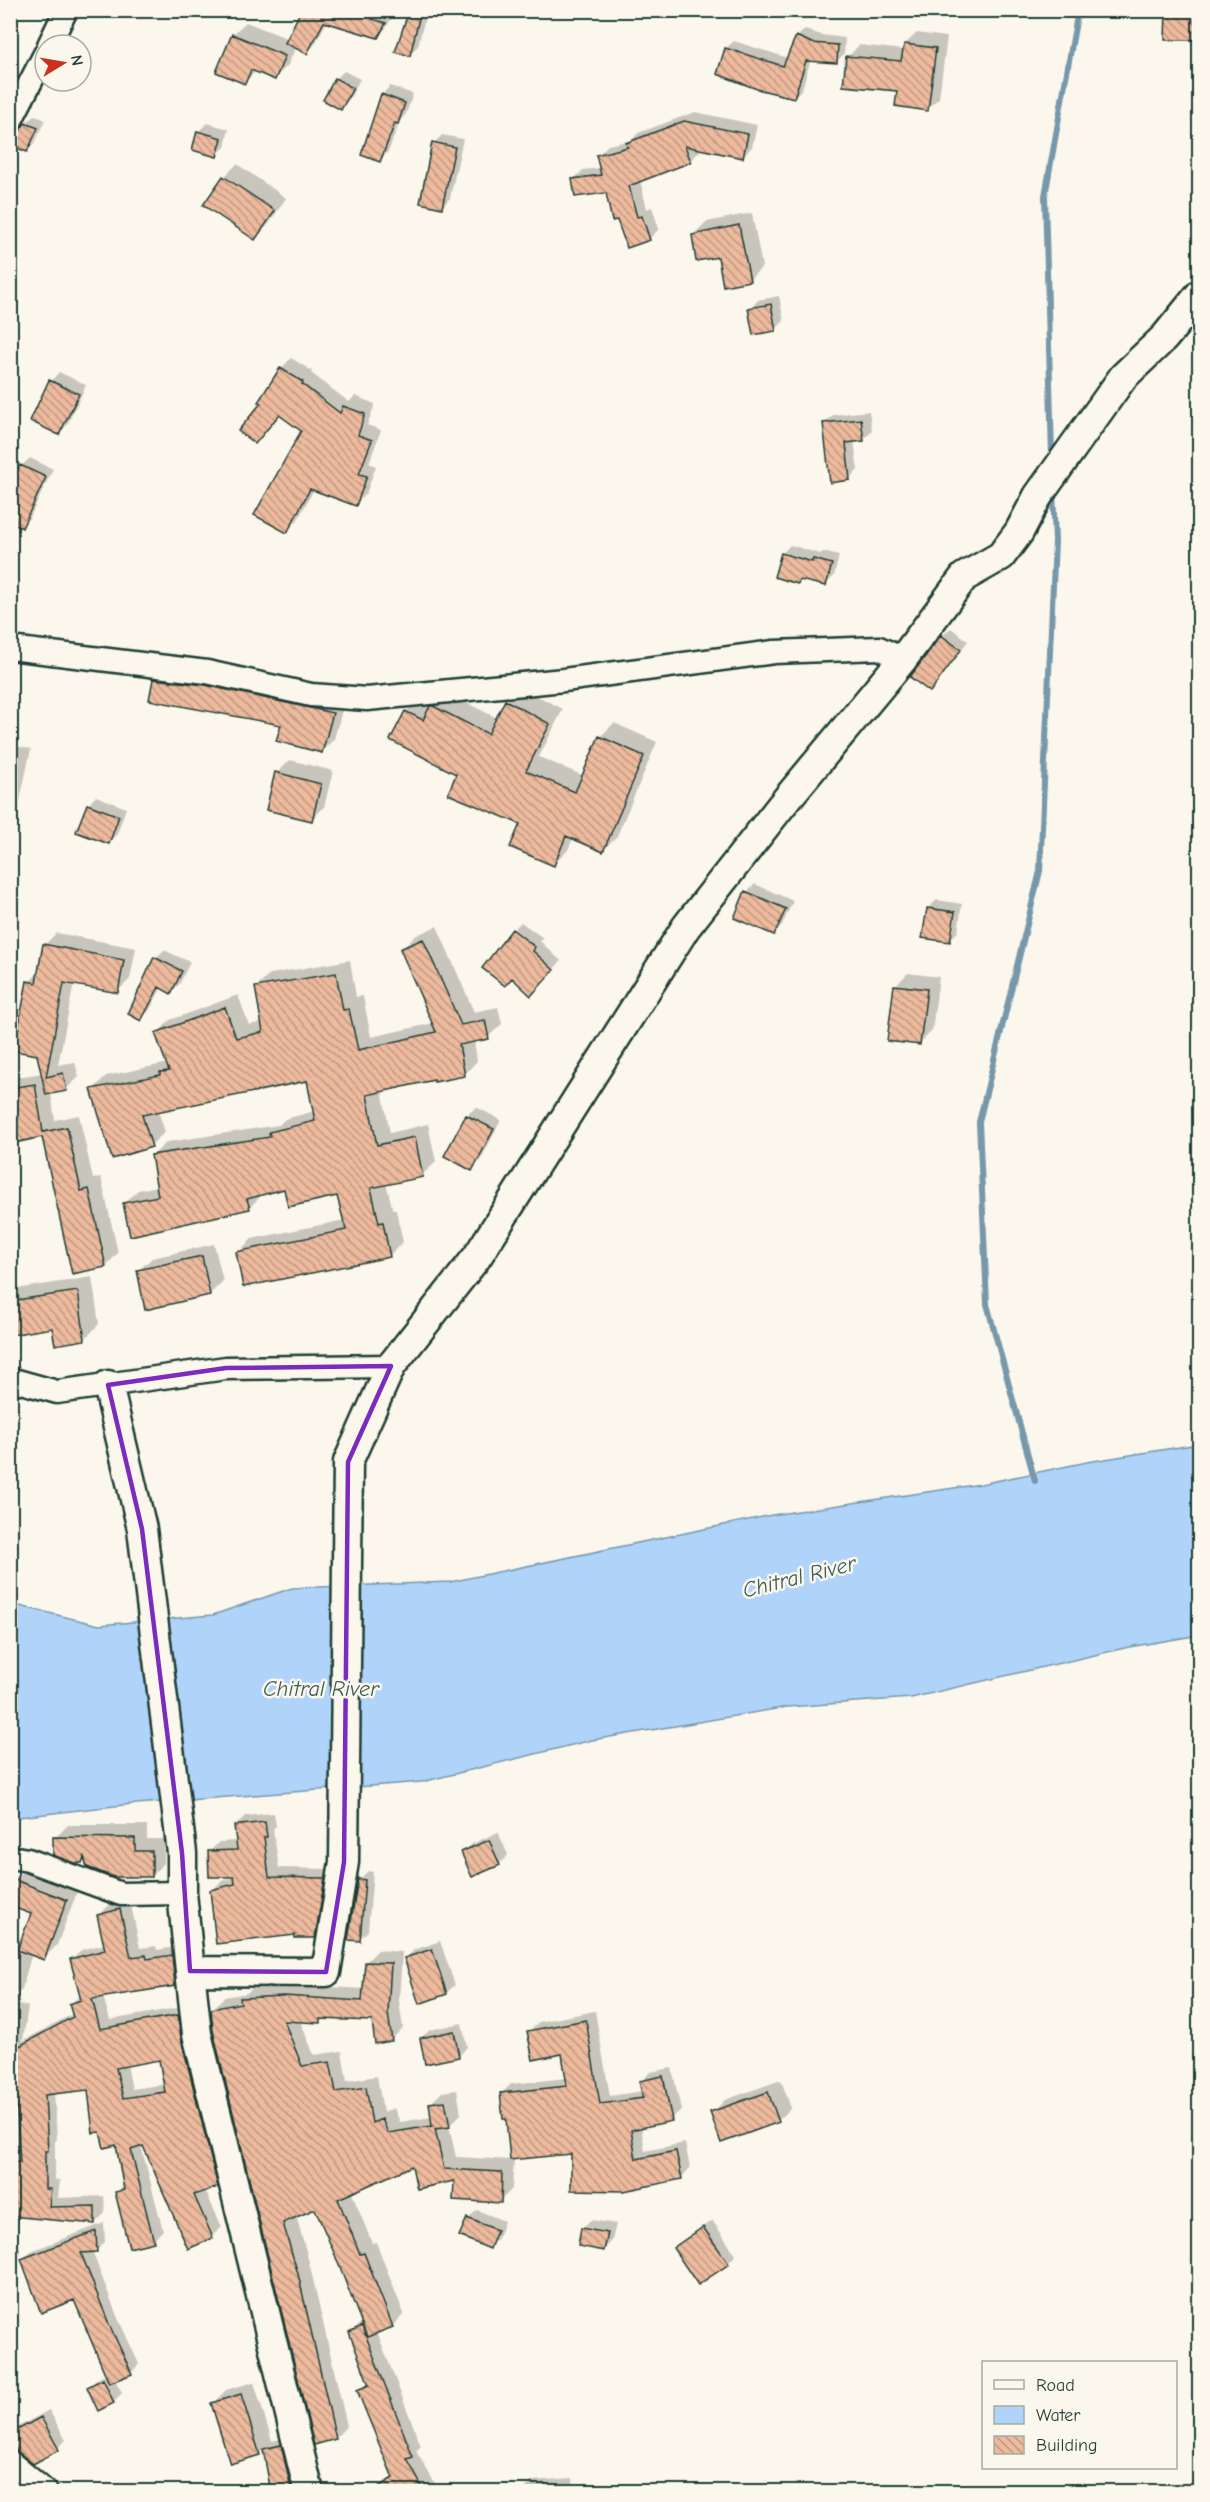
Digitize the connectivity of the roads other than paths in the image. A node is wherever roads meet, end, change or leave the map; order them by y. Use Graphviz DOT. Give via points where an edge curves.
graph roads {
  1 [pos="66,10"];
  2 [pos="55,33"];
  3 [pos="33,77"];
  4 [pos="10,122"];
  5 [pos="1200,294"];
  6 [pos="10,648"];
  7 [pos="903,659"];
  8 [pos="391,1366"];
  9 [pos="10,1379"];
  10 [pos="108,1384"];
  11 [pos="10,1857"];
  12 [pos="182,1893"];
  13 [pos="190,1971"];
  14 [pos="10,2462"];
  15 [pos="46,2492"];
  16 [pos="309,2492"];
  1 -- 2 [label="street"];
  3 -- 4 [label="street"];
  5 -- 7 [label="street" via="1165,337 1124,377 1038,496 1019,532 1001,555 964,577"];
  6 -- 7 [label="street" via="207,672 311,695 367,699 564,680 774,652 879,648"];
  7 -- 8 [label="street" via="686,927 477,1257"];
  8 -- 10 [label="street" via="226,1368"];
  8 -- 13 [label="street" via="348,1462 344,1862 326,1972"];
  9 -- 10 [label="street" via="57,1392"];
  10 -- 12 [label="street" via="142,1529 182,1853"];
  11 -- 12 [label="street" via="120,1894"];
  12 -- 13 [label="street"];
  13 -- 16 [label="street" via="197,2034"];
  14 -- 15 [label="street"];
}
